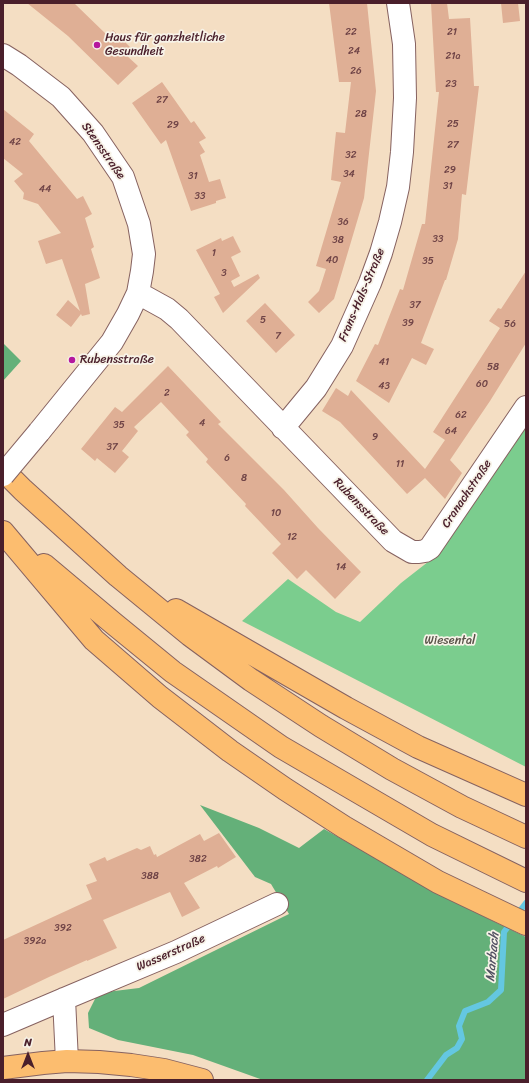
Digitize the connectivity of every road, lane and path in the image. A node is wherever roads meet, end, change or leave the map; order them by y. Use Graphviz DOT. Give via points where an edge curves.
graph roads {
  1 [pos="398,3"];
  2 [pos="3,55"];
  3 [pos="138,293"];
  4 [pos="526,407"];
  5 [pos="283,428"];
  6 [pos="3,470"];
  7 [pos="3,475"];
  8 [pos="3,526"];
  9 [pos="3,532"];
  10 [pos="394,541"];
  11 [pos="118,576"];
  12 [pos="526,794"];
  13 [pos="526,837"];
  14 [pos="526,881"];
  15 [pos="277,904"];
  16 [pos="526,924"];
  17 [pos="64,999"];
  18 [pos="3,1025"];
  19 [pos="67,1061"];
  20 [pos="3,1068"];
  21 [pos="199,1079"];
  1 -- 5 [label="street, Frans-Hals-Straße" via="404,44 405,98 398,187 390,222 370,283 342,346 316,388"];
  2 -- 3 [label="street, Stensstraße" via="61,97 93,133 123,177 140,224 144,254"];
  3 -- 5 [label="street, Rubensstraße" via="167,309 179,319"];
  3 -- 7 [label="street, Stensstraße, bridge" via="112,342"];
  4 -- 10 [label="street, Cranachstraße" via="430,548 412,552"];
  5 -- 10 [label="street, Rubensstraße"];
  6 -- 11 [label="main road"];
  8 -- 14 [label="main road" via="107,619 173,672 281,748 432,835"];
  9 -- 16 [label="main road" via="94,640 160,697 230,751 344,827 438,882"];
  11 -- 12 [label="main road" via="418,747"];
  11 -- 13 [label="main road" via="190,635 251,680 322,726 392,769 462,807"];
  15 -- 17 [label="street, Wasserstraße" via="176,952"];
  17 -- 18 [label="street, Wasserstraße"];
  17 -- 19 [label="street"];
  19 -- 20 [label="main road"];
  19 -- 21 [label="main road" via="131,1065"];
}
